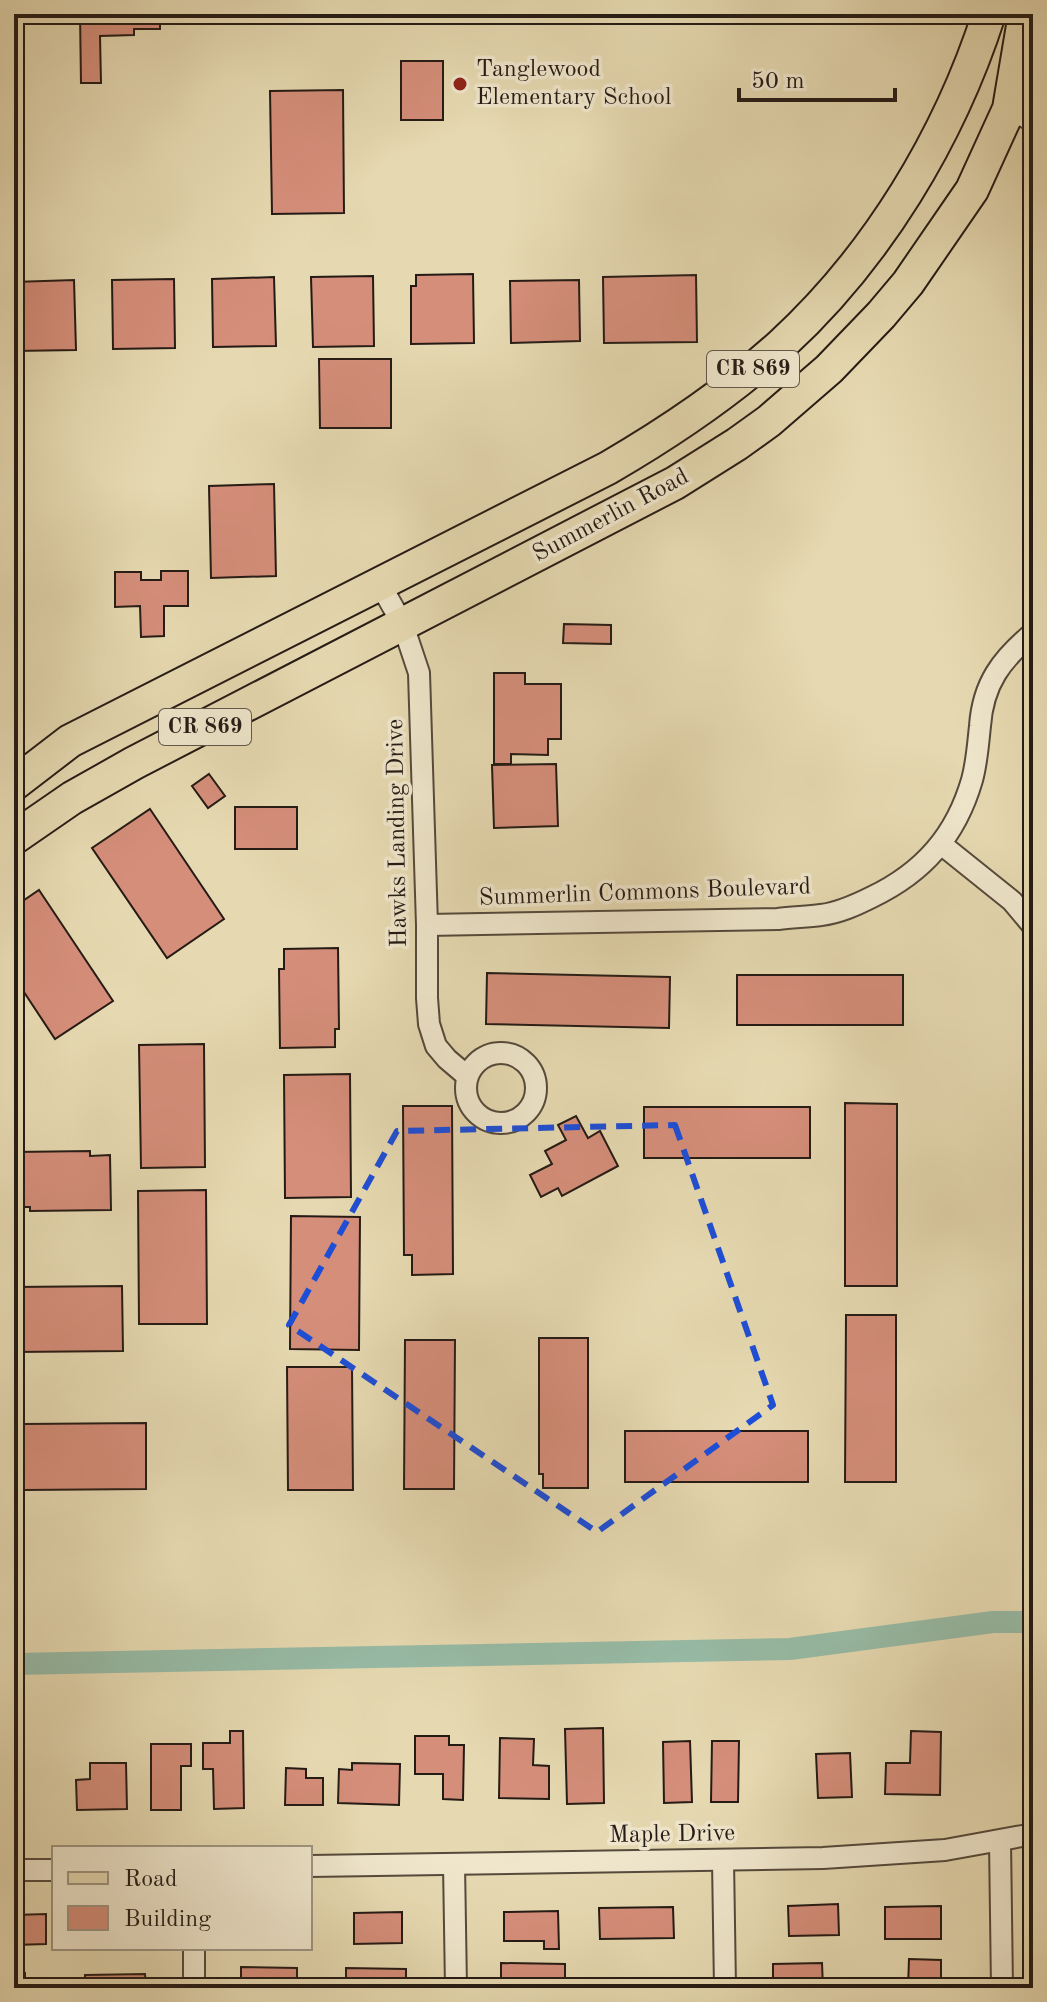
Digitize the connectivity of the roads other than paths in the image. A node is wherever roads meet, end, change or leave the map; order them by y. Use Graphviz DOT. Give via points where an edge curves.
graph roads {
  1 [pos="989,14"];
  2 [pos="1025,14"];
  3 [pos="1033,52"];
  4 [pos="1021,115"];
  5 [pos="380,584"];
  6 [pos="403,625"];
  7 [pos="1033,633"];
  8 [pos="14,784"];
  9 [pos="14,838"];
  10 [pos="941,844"];
  11 [pos="427,925"];
  12 [pos="1033,926"];
  13 [pos="467,1076"];
  14 [pos="1033,1834"];
  15 [pos="1000,1841"];
  16 [pos="723,1860"];
  17 [pos="454,1864"];
  18 [pos="312,1866"];
  19 [pos="14,1870"];
  20 [pos="52,1870"];
  21 [pos="194,1950"];
  22 [pos="194,1988"];
  23 [pos="456,1988"];
  24 [pos="725,1988"];
  25 [pos="1002,1988"];
  1 -- 5 [label="main road, Summerlin Road / CR 869" via="960,91 907,192 842,281 783,343 655,441"];
  2 -- 4 [label="main road, Summerlin Road / CR 869"];
  3 -- 4 [label="main road"];
  4 -- 6 [label="main road, Summerlin Road / CR 869" via="908,283 829,369 769,421 664,489"];
  5 -- 6 [label="street, Hawks Landing Drive"];
  5 -- 8 [label="main road, Summerlin Road / CR 869" via="70,741"];
  6 -- 9 [label="main road, Summerlin Road / CR 869" via="134,763"];
  6 -- 11 [label="street, Hawks Landing Drive" via="419,673"];
  7 -- 10 [label="street, Summerlin Commons Boulevard" via="992,680 972,779 960,815"];
  10 -- 11 [label="street, Summerlin Commons Boulevard" via="921,867 891,888 822,915"];
  10 -- 12 [label="street" via="1012,901"];
  11 -- 13 [label="street, Hawks Landing Drive" via="429,1024 436,1046"];
  14 -- 15 [label="street, Maple Drive"];
  15 -- 16 [label="street, Maple Drive" via="945,1850"];
  15 -- 25 [label="street"];
  16 -- 17 [label="street, Maple Drive"];
  16 -- 24 [label="street"];
  17 -- 18 [label="street, Maple Drive"];
  17 -- 23 [label="street"];
  19 -- 20 [label="street"];
  21 -- 22 [label="street"];
}
